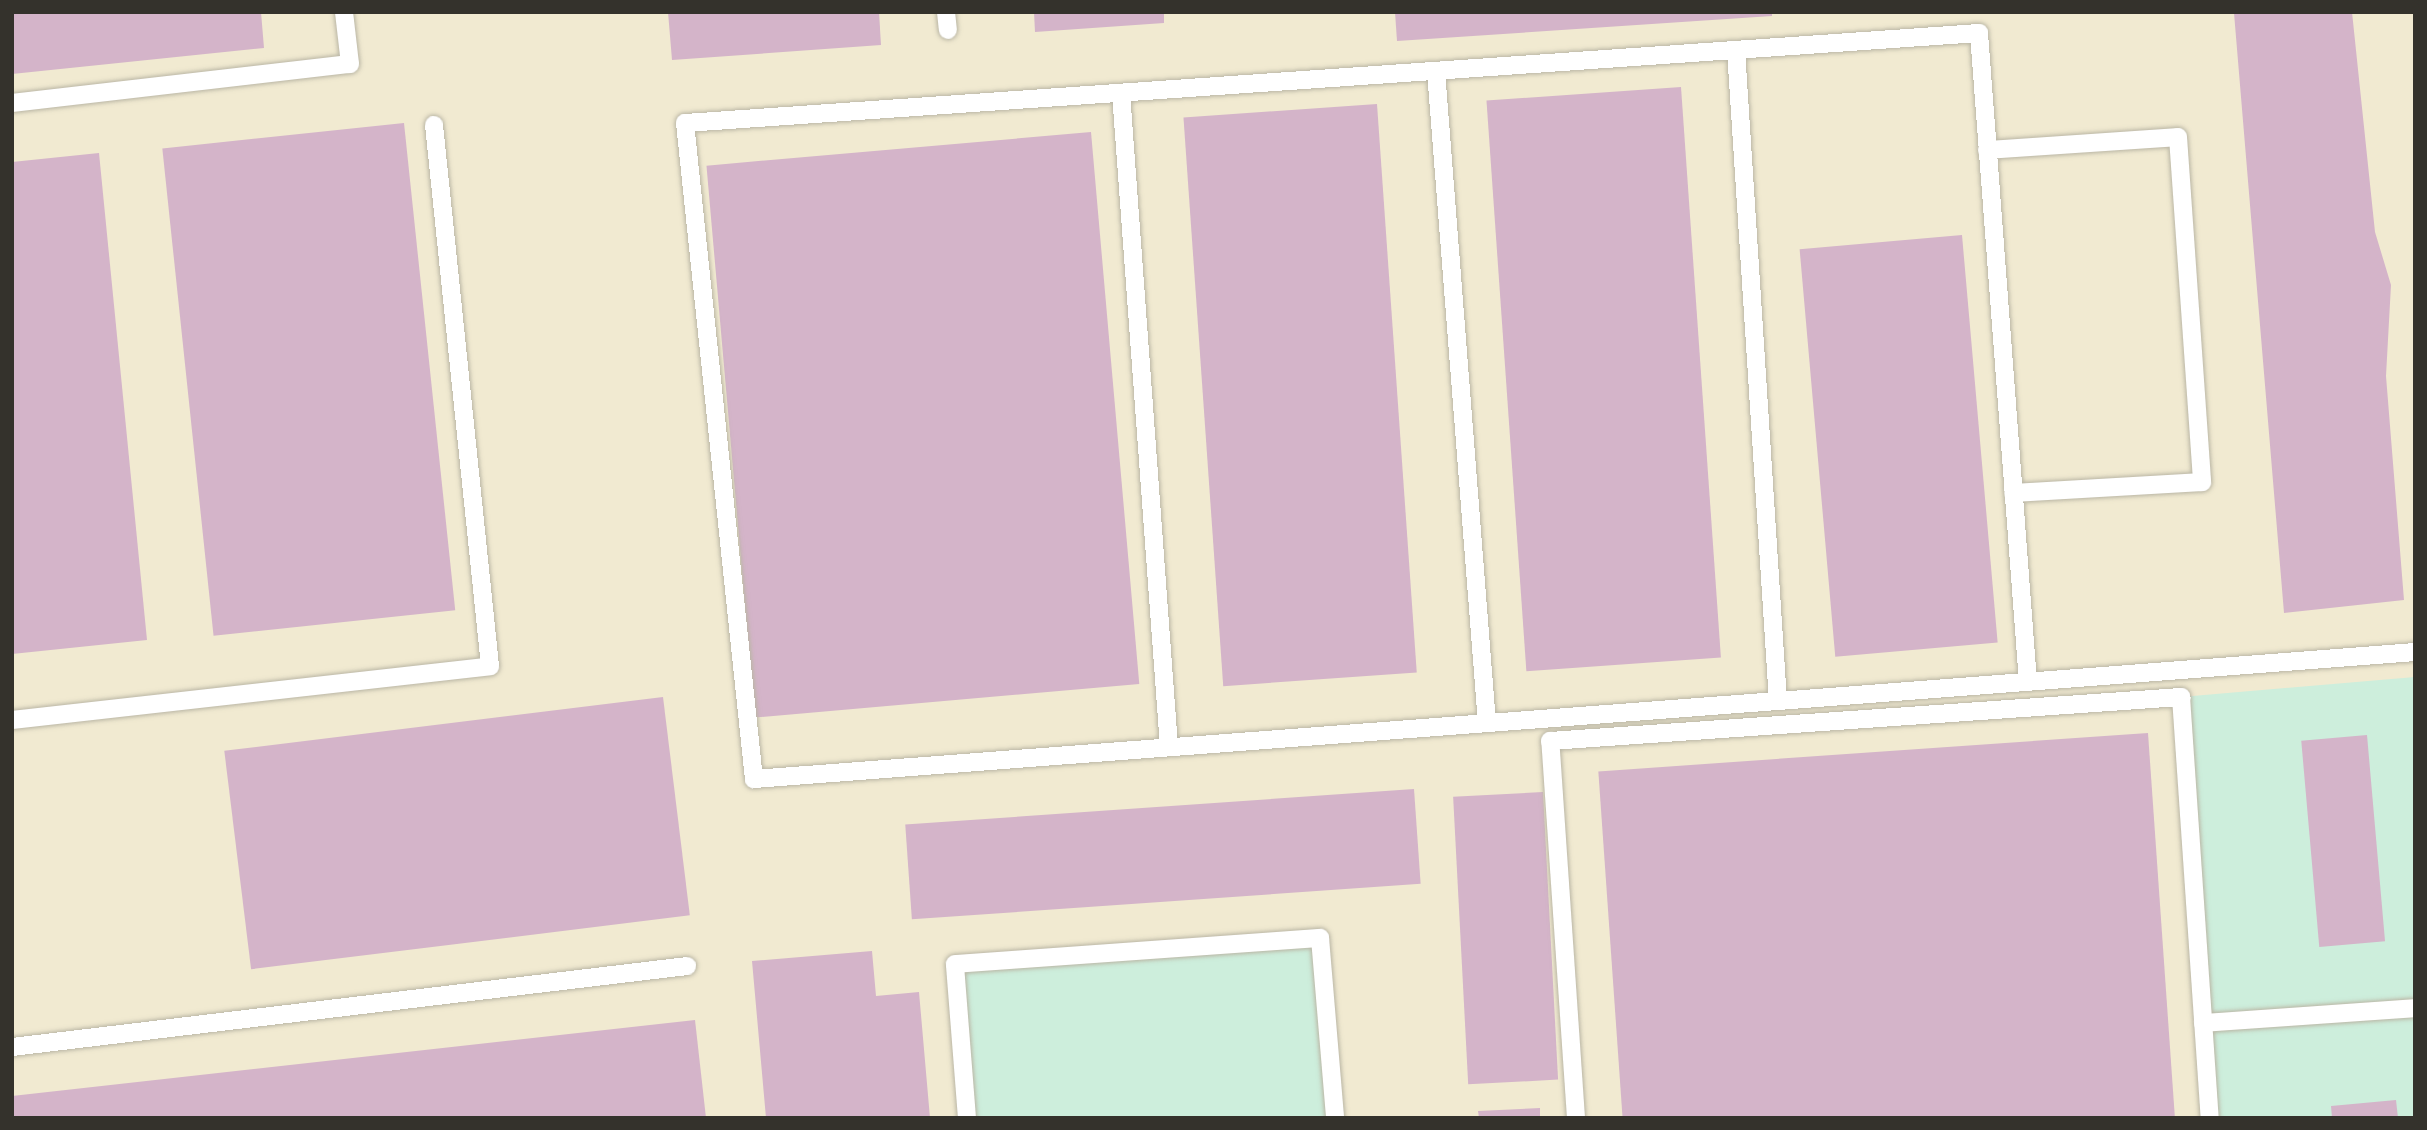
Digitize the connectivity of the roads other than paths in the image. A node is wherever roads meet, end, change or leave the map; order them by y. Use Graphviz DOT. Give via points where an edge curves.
graph roads {
  1 [pos="344,12"];
  2 [pos="1736,50"];
  3 [pos="1436,71"];
  4 [pos="1121,93"];
  5 [pos="12,103"];
  6 [pos="434,125"];
  7 [pos="1987,150"];
  8 [pos="2014,493"];
  9 [pos="2415,652"];
  10 [pos="2028,681"];
  11 [pos="1778,701"];
  12 [pos="12,720"];
  13 [pos="1487,723"];
  14 [pos="1169,747"];
  15 [pos="687,966"];
  16 [pos="2415,1008"];
  17 [pos="2203,1023"];
  18 [pos="12,1047"];
  19 [pos="967,1118"];
  20 [pos="1335,1118"];
  21 [pos="1576,1118"];
  22 [pos="2210,1118"];
  1 -- 5 [label="lane" via="350,64"];
  2 -- 3 [label="lane"];
  2 -- 7 [label="lane" via="1979,33"];
  2 -- 11 [label="lane"];
  3 -- 4 [label="lane"];
  3 -- 13 [label="lane"];
  4 -- 14 [label="lane"];
  4 -- 14 [label="lane" via="685,123 754,779"];
  6 -- 12 [label="lane" via="489,666"];
  7 -- 8 [label="lane"];
  7 -- 8 [label="lane" via="2178,137 2202,482"];
  8 -- 10 [label="lane"];
  9 -- 10 [label="lane"];
  10 -- 11 [label="lane"];
  11 -- 13 [label="lane"];
  13 -- 14 [label="lane"];
  15 -- 18 [label="lane"];
  16 -- 17 [label="lane"];
  17 -- 21 [label="lane" via="2180,697 1550,741"];
  17 -- 22 [label="lane"];
  19 -- 20 [label="lane" via="956,964 1320,938"];
}
